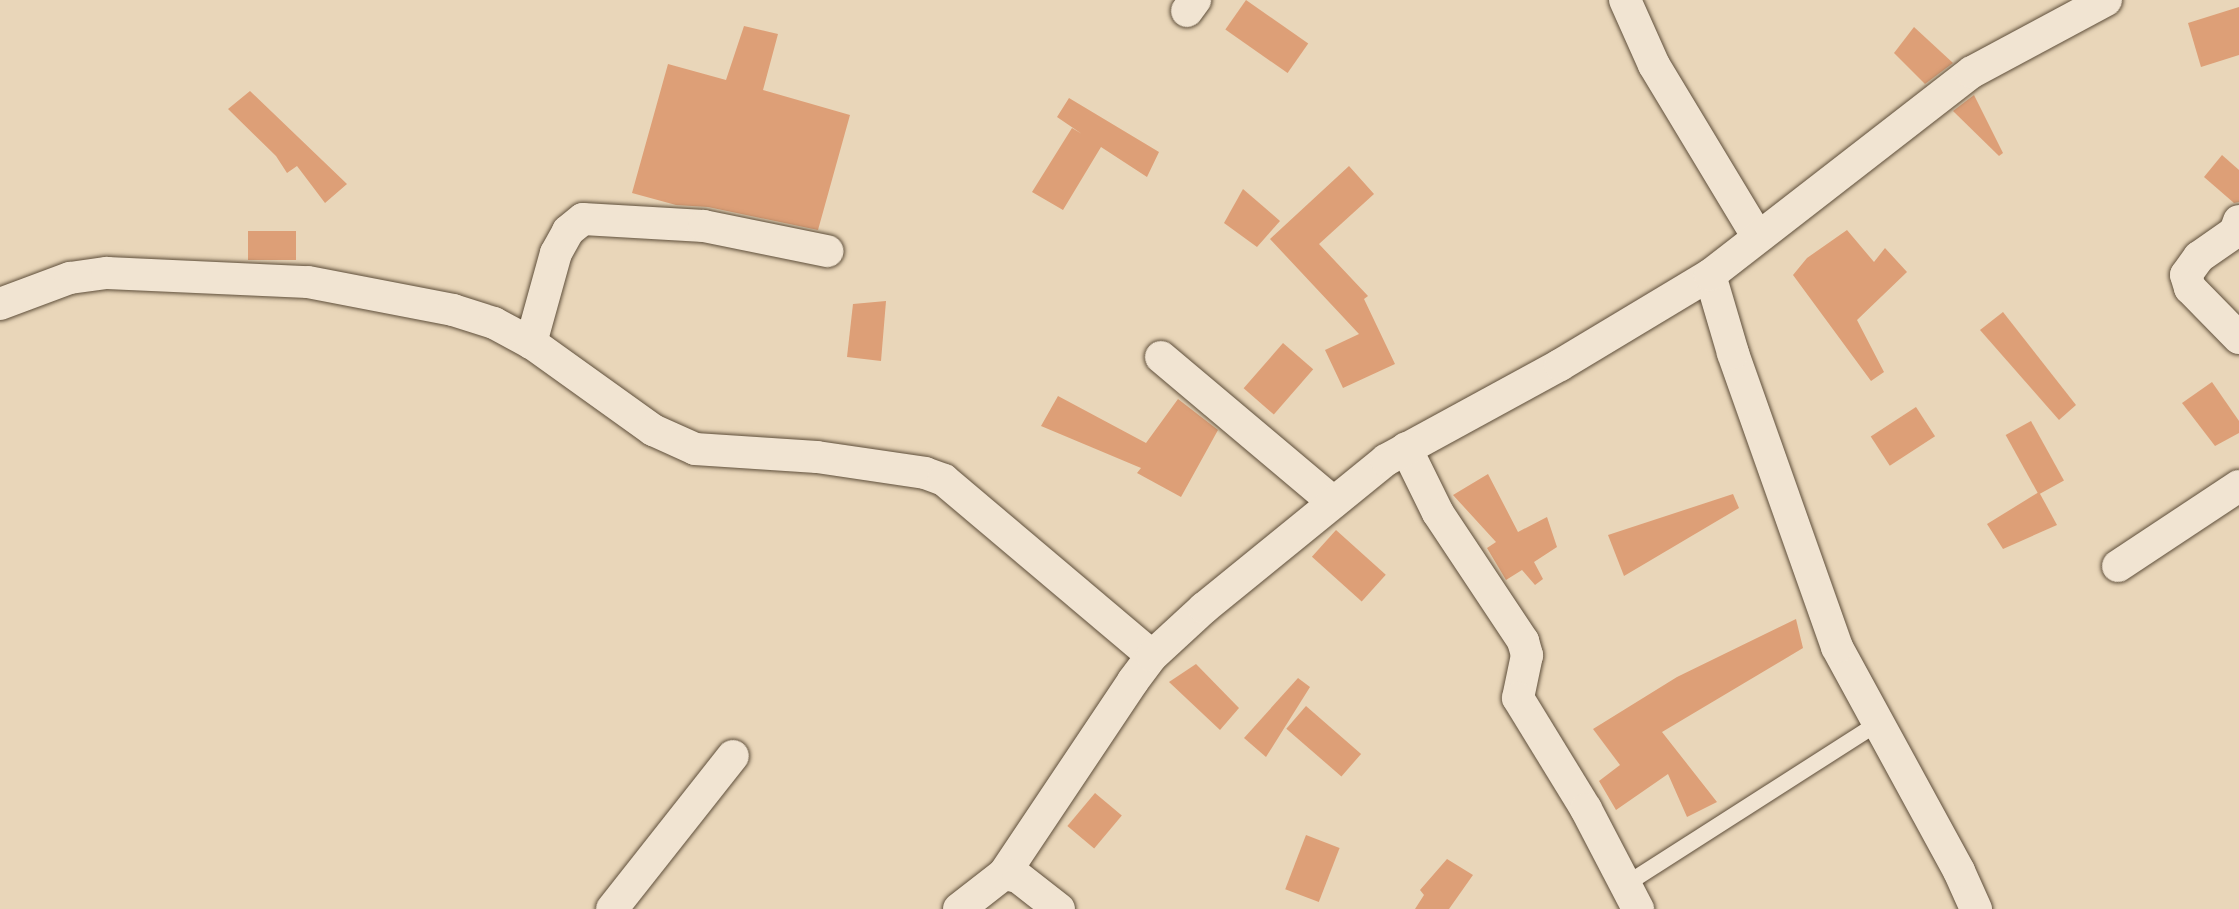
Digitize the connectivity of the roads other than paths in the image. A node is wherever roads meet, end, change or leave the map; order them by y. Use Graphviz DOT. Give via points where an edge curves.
graph roads {
  1 [pos="1625,0"];
  2 [pos="2106,0"];
  3 [pos="2239,221"];
  4 [pos="1757,236"];
  5 [pos="827,251"];
  6 [pos="1710,275"];
  7 [pos="0,304"];
  8 [pos="2239,338"];
  9 [pos="531,343"];
  10 [pos="1161,357"];
  11 [pos="1406,448"];
  12 [pos="2239,486"];
  13 [pos="1333,502"];
  14 [pos="2118,566"];
  15 [pos="1152,656"];
  16 [pos="1878,723"];
  17 [pos="733,756"];
  18 [pos="1004,874"];
  19 [pos="1631,897"];
  20 [pos="612,909"];
  21 [pos="959,909"];
  22 [pos="1059,909"];
  23 [pos="1976,909"];
  1 -- 4 [label="street" via="1654,65"];
  2 -- 4 [label="street" via="1972,72"];
  3 -- 8 [label="street" via="2235,232 2199,257 2186,275 2190,288"];
  4 -- 6 [label="street"];
  5 -- 9 [label="street" via="704,226 583,219 568,231 556,253"];
  6 -- 11 [label="street" via="1560,365"];
  6 -- 16 [label="street" via="1837,647"];
  7 -- 9 [label="street" via="70,278 107,273 308,282 453,310 494,323"];
  9 -- 15 [label="street" via="653,430 695,449 817,457 944,480"];
  10 -- 13 [label="street"];
  11 -- 13 [label="street"];
  11 -- 19 [label="street" via="1438,513 1523,641 1527,655 1518,698 1586,809"];
  12 -- 14 [label="street"];
  13 -- 15 [label="street"];
  15 -- 18 [label="street"];
  16 -- 19 [label="lane"];
  16 -- 23 [label="street"];
  17 -- 20 [label="street"];
  18 -- 21 [label="street"];
  18 -- 22 [label="street" via="1018,877"];
}
